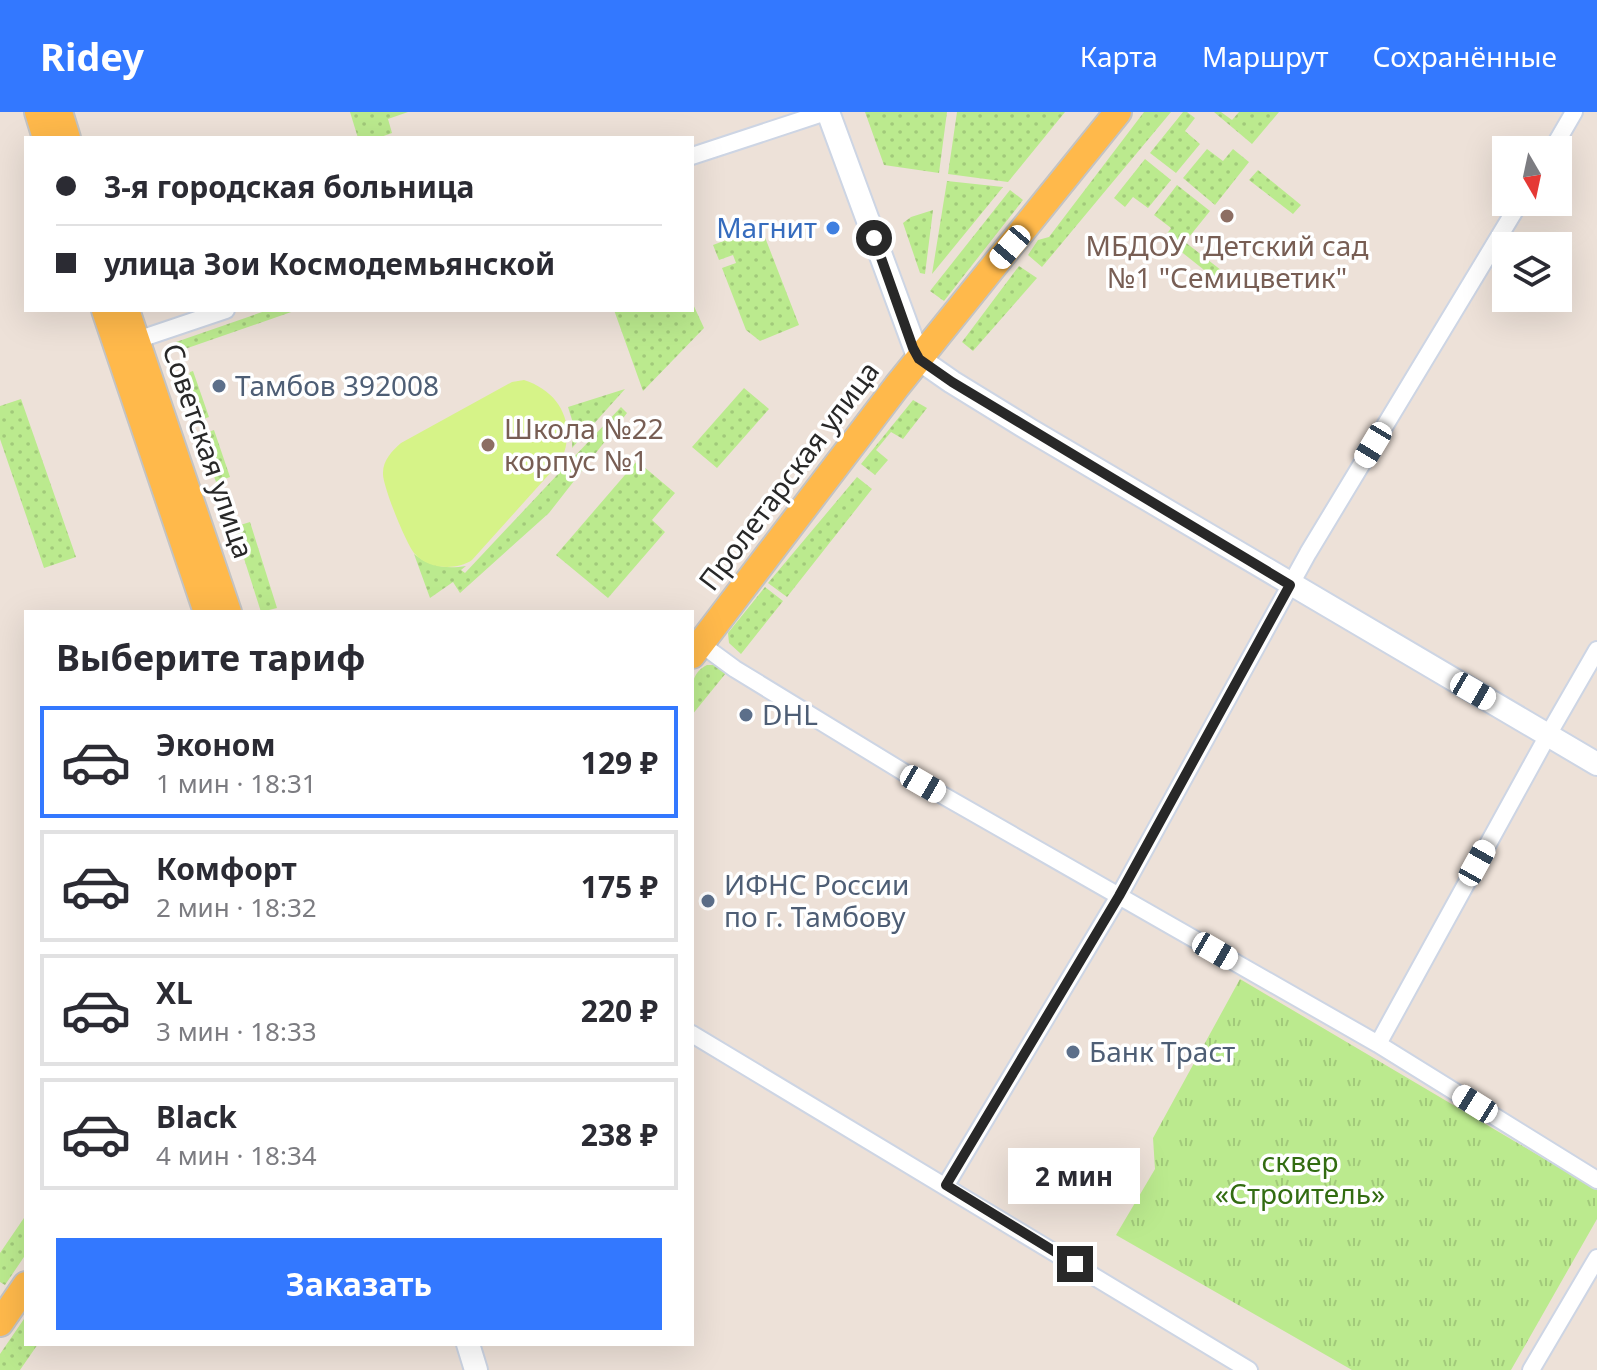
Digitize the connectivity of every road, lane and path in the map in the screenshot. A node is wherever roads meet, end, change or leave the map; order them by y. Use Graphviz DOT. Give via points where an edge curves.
graph roads {
  1 [pos="38,112"];
  2 [pos="59,112"];
  3 [pos="827,112"];
  4 [pos="1118,112"];
  5 [pos="1574,112"];
  6 [pos="45,136"];
  7 [pos="66,136"];
  8 [pos="1560,136"];
  9 [pos="694,155"];
  10 [pos="1512,216"];
  11 [pos="106,312"];
  12 [pos="126,312"];
  13 [pos="220,312"];
  14 [pos="127,343"];
  15 [pos="919,359"];
  16 [pos="1290,585"];
  17 [pos="206,610"];
  18 [pos="227,610"];
  19 [pos="696,650"];
  20 [pos="1597,650"];
  21 [pos="1548,735"];
  22 [pos="1597,764"];
  23 [pos="1119,896"];
  24 [pos="694,1035"];
  25 [pos="1378,1044"];
  26 [pos="1597,1180"];
  27 [pos="946,1185"];
  28 [pos="1597,1258"];
  29 [pos="24,1288"];
  30 [pos="0,1323"];
  31 [pos="469,1346"];
  32 [pos="476,1370"];
  33 [pos="1249,1370"];
  34 [pos="1531,1370"];
  1 -- 6 [label="main road"];
  2 -- 7 [label="main road"];
  3 -- 9 [label="street"];
  3 -- 15 [label="main road"];
  4 -- 15 [label="main road, Пролетарская улица"];
  5 -- 8 [label="street"];
  10 -- 16 [label="street"];
  11 -- 14 [label="main road"];
  12 -- 14 [label="main road, Советская улица"];
  13 -- 14 [label="street"];
  14 -- 17 [label="main road"];
  14 -- 18 [label="main road, Советская улица"];
  15 -- 16 [label="main road"];
  15 -- 19 [label="main road, Пролетарская улица"];
  16 -- 21 [label="main road"];
  16 -- 23 [label="street"];
  19 -- 23 [label="street"];
  20 -- 21 [label="street"];
  21 -- 22 [label="main road"];
  21 -- 25 [label="street"];
  23 -- 25 [label="street"];
  23 -- 27 [label="street"];
  24 -- 27 [label="street"];
  25 -- 26 [label="street"];
  27 -- 33 [label="street"];
  28 -- 34 [label="street"];
  29 -- 30 [label="main road"];
  31 -- 32 [label="main road"];
}
